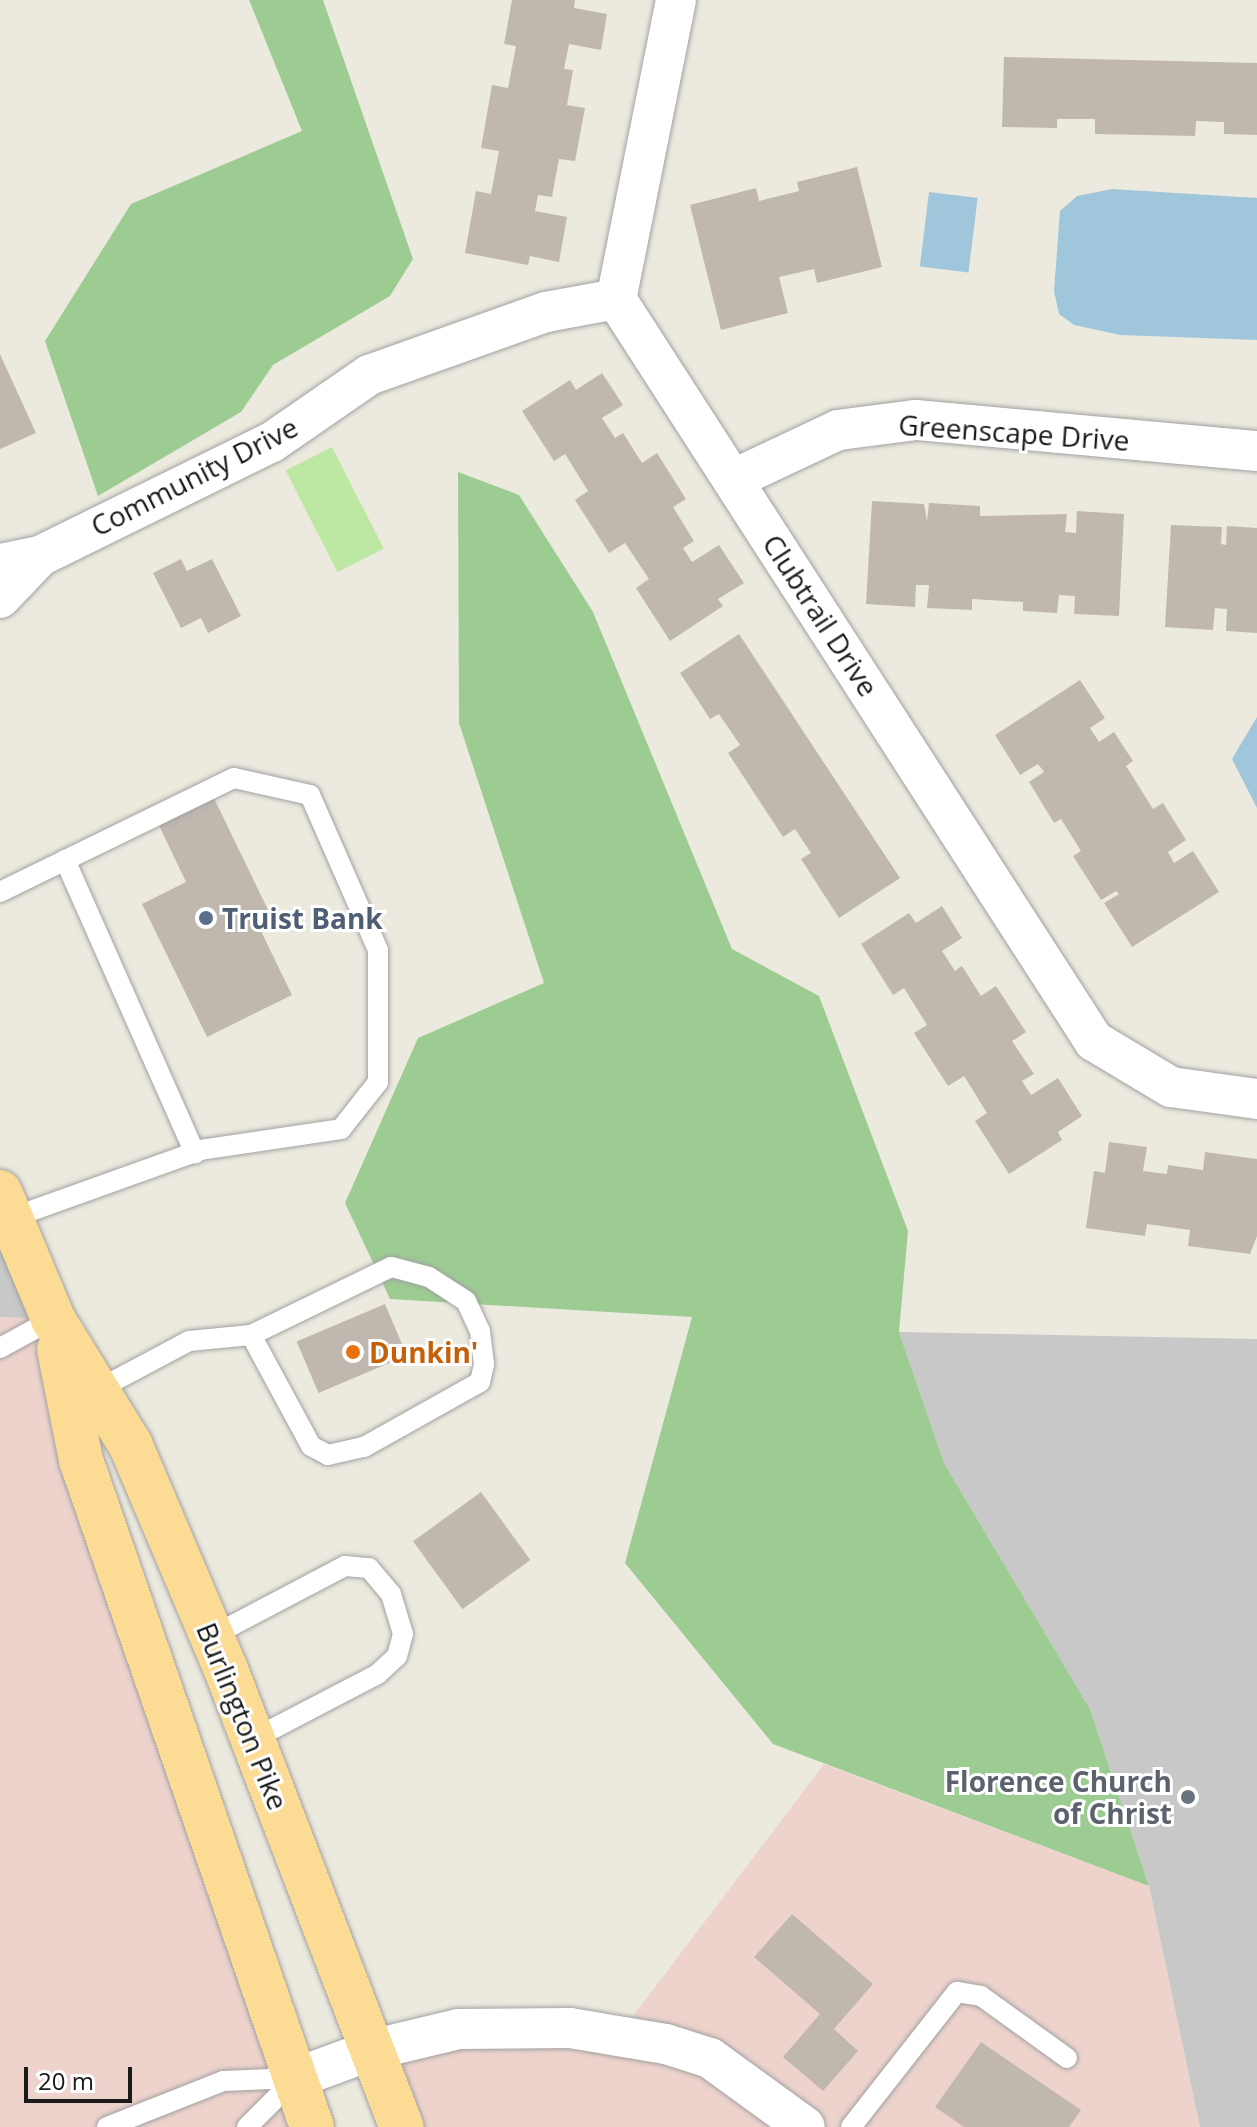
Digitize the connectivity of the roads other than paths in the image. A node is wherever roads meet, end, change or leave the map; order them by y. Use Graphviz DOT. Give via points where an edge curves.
graph roads {
  1 [pos="676,0"];
  2 [pos="616,299"];
  3 [pos="1257,451"];
  4 [pos="734,479"];
  5 [pos="40,556"];
  6 [pos="0,564"];
  7 [pos="0,598"];
  8 [pos="65,860"];
  9 [pos="0,892"];
  10 [pos="1257,1099"];
  11 [pos="195,1153"];
  12 [pos="6,1205"];
  13 [pos="53,1319"];
  14 [pos="251,1335"];
  15 [pos="0,1348"];
  16 [pos="97,1390"];
  17 [pos="212,1636"];
  18 [pos="253,1739"];
  19 [pos="375,2049"];
  20 [pos="1067,2058"];
  21 [pos="296,2078"];
  22 [pos="107,2127"];
  23 [pos="247,2127"];
  24 [pos="312,2127"];
  25 [pos="402,2127"];
  26 [pos="805,2127"];
  27 [pos="851,2127"];
  1 -- 2 [label="street"];
  2 -- 4 [label="street, Clubtrail Drive"];
  2 -- 5 [label="street, Community Drive" via="546,312 369,375 272,442"];
  3 -- 4 [label="street, Greenscape Drive" via="916,420 838,430"];
  4 -- 10 [label="street, Clubtrail Drive" via="1094,1041 1171,1087"];
  5 -- 6 [label="street, Community Drive"];
  5 -- 7 [label="street, Community Drive"];
  8 -- 9 [label="lane"];
  8 -- 11 [label="lane"];
  8 -- 11 [label="lane" via="234,778 310,795 378,950 378,1082 341,1129"];
  11 -- 12 [label="lane"];
  12 -- 13 [label="main road, Burlington Pike"];
  13 -- 15 [label="lane"];
  13 -- 16 [label="main road, Burlington Pike"];
  13 -- 21 [label="main road, Burlington Pike" via="81,1460"];
  14 -- 14 [label="lane" via="391,1267 429,1277 466,1301 480,1331 484,1364 480,1382 364,1447 328,1455 311,1446"];
  14 -- 16 [label="lane" via="189,1341"];
  16 -- 17 [label="main road, Burlington Pike" via="131,1446"];
  17 -- 18 [label="main road, Burlington Pike"];
  17 -- 18 [label="lane" via="345,1566 369,1568 391,1594 403,1634 397,1656 378,1674"];
  18 -- 19 [label="main road, Burlington Pike"];
  19 -- 21 [label="street"];
  19 -- 25 [label="main road, Burlington Pike"];
  19 -- 26 [label="street" via="459,2029 506,2025 570,2028 666,2044 710,2058"];
  20 -- 27 [label="lane" via="981,1996 957,1992"];
  21 -- 22 [label="lane" via="223,2081"];
  21 -- 23 [label="lane"];
  21 -- 24 [label="main road, Burlington Pike"];
}
